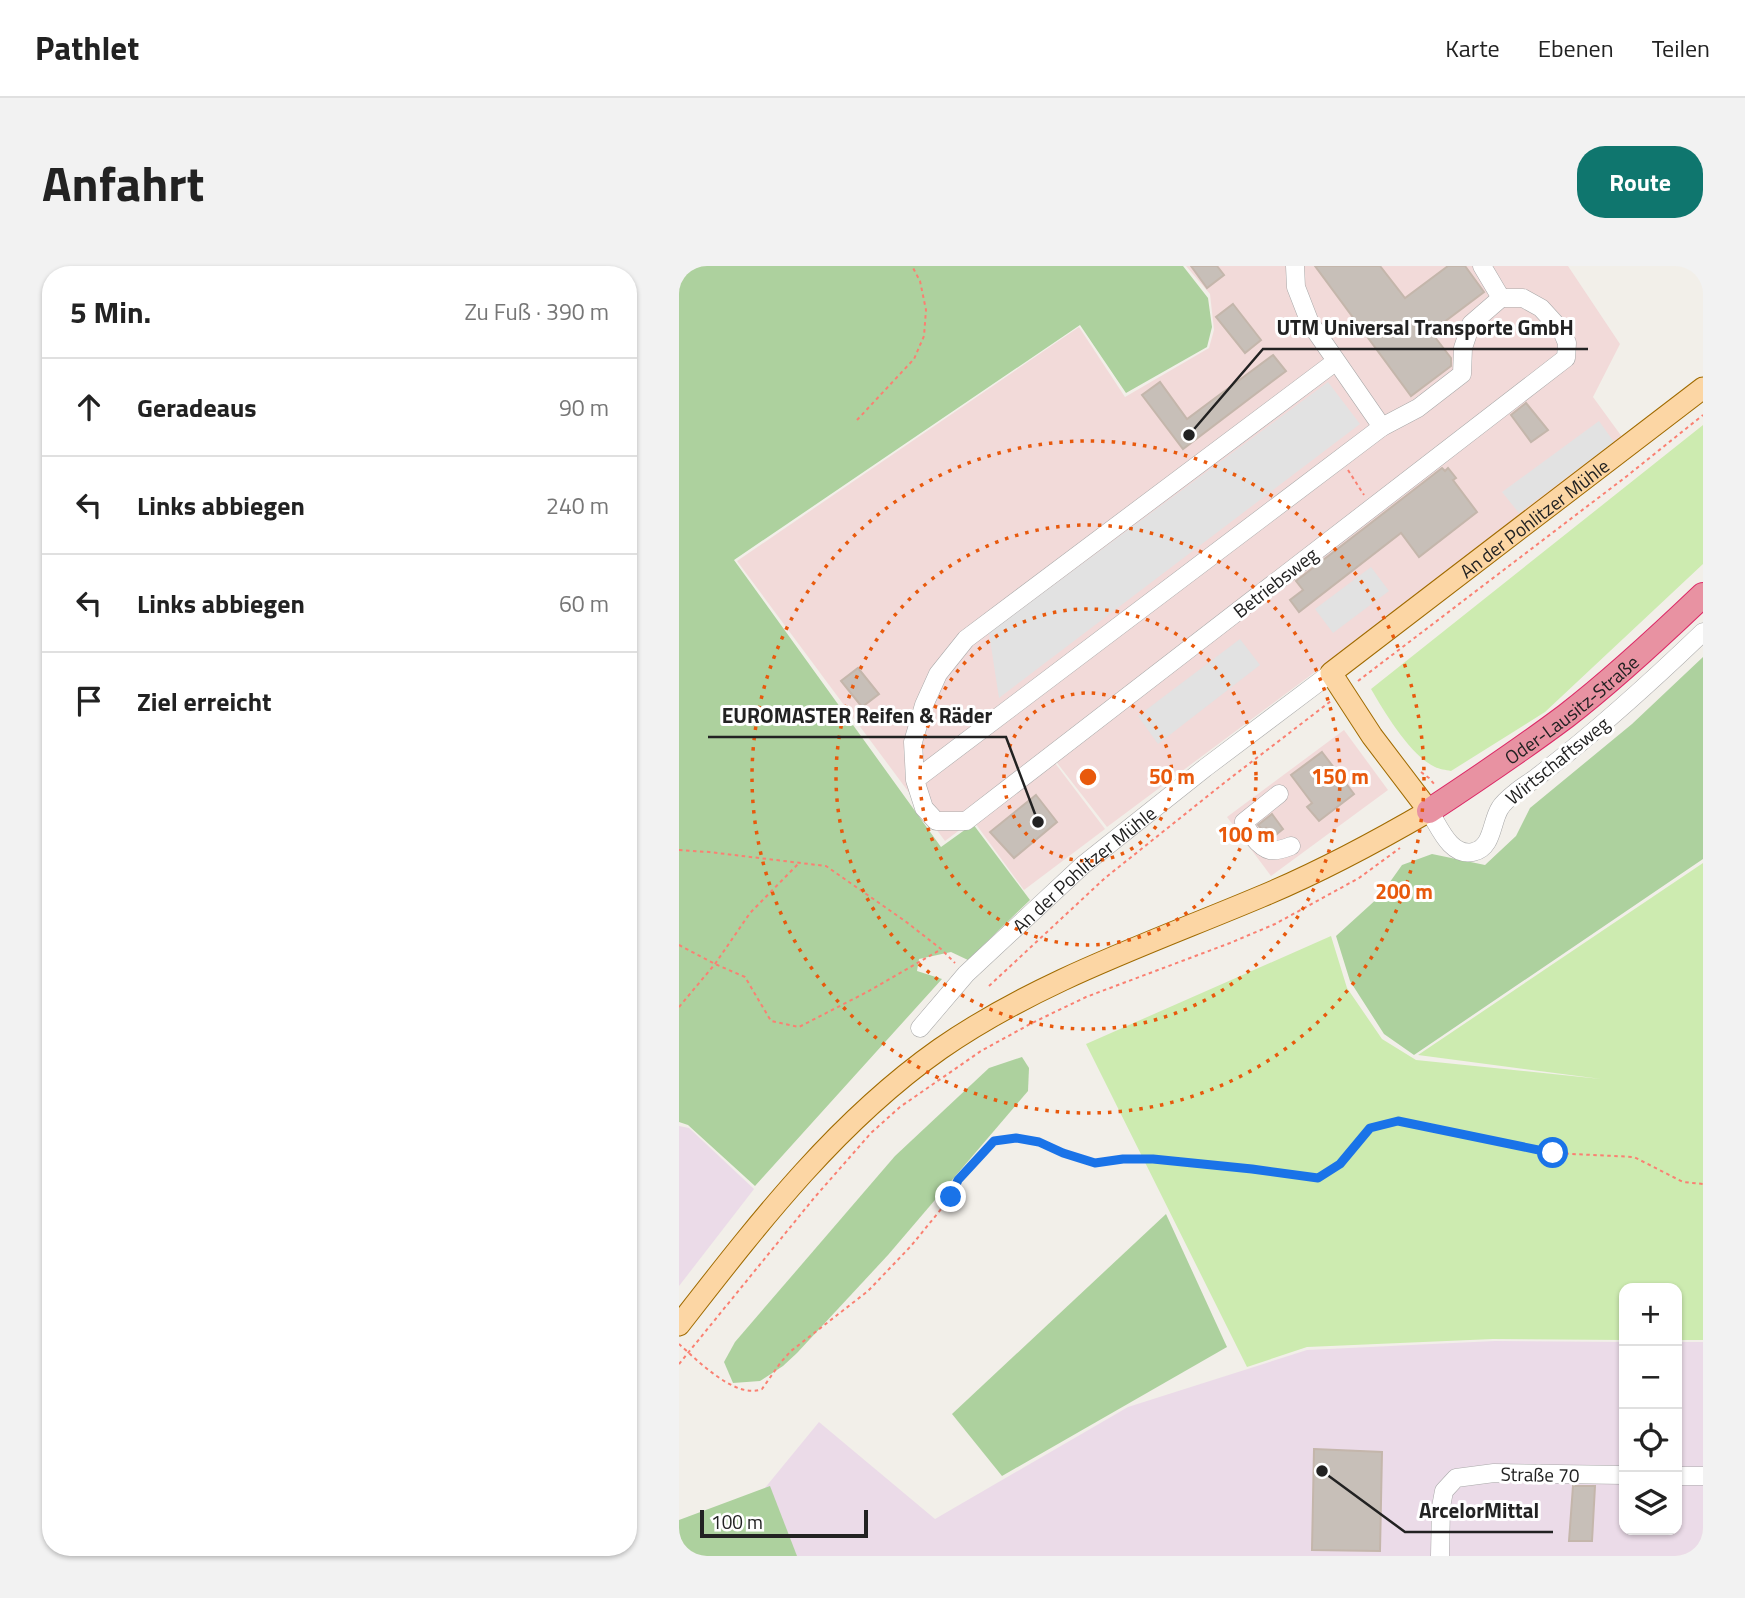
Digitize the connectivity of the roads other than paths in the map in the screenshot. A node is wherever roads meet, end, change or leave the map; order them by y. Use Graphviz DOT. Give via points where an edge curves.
graph roads {
  1 [pos="1295,266"];
  2 [pos="1482,266"];
  3 [pos="1501,298"];
  4 [pos="1335,362"];
  5 [pos="1703,388"];
  6 [pos="1382,427"];
  7 [pos="1703,595"];
  8 [pos="1703,632"];
  9 [pos="1331,673"];
  10 [pos="915,780"];
  11 [pos="1279,794"];
  12 [pos="1437,806"];
  13 [pos="1290,846"];
  14 [pos="920,1028"];
  15 [pos="679,1325"];
  16 [pos="1619,1475"];
  17 [pos="1682,1476"];
  18 [pos="1703,1476"];
  19 [pos="1440,1556"];
  1 -- 4 [label="street" via="1296,287 1310,323"];
  2 -- 3 [label="street"];
  3 -- 6 [label="street" via="1471,324 1463,348 1462,374 1418,408"];
  3 -- 10 [label="street, Betriebsweg" via="1523,298 1541,308 1562,331 1566,358 966,821 936,821 924,808"];
  4 -- 6 [label="street"];
  4 -- 10 [label="street, Betriebsweg" via="966,639 938,674 924,705 913,742"];
  5 -- 9 [label="main road, An der Pohlitzer Mühle"];
  6 -- 10 [label="street"];
  7 -- 12 [label="highway, Oder-Lausitz-Straße" via="1568,714"];
  8 -- 12 [label="street, Wirtschaftsweg" via="1646,687 1514,794 1500,808 1480,849 1471,853 1451,846"];
  9 -- 12 [label="main road" via="1372,736"];
  9 -- 14 [label="street, An der Pohlitzer Mühle" via="1083,865 966,974"];
  11 -- 13 [label="street" via="1244,826 1262,848 1276,852"];
  12 -- 15 [label="main road" via="1293,883 1044,988 940,1049 828,1145"];
  16 -- 19 [label="street, Straße 70" via="1494,1472 1456,1478 1444,1491"];
  17 -- 18 [label="street"];
}
